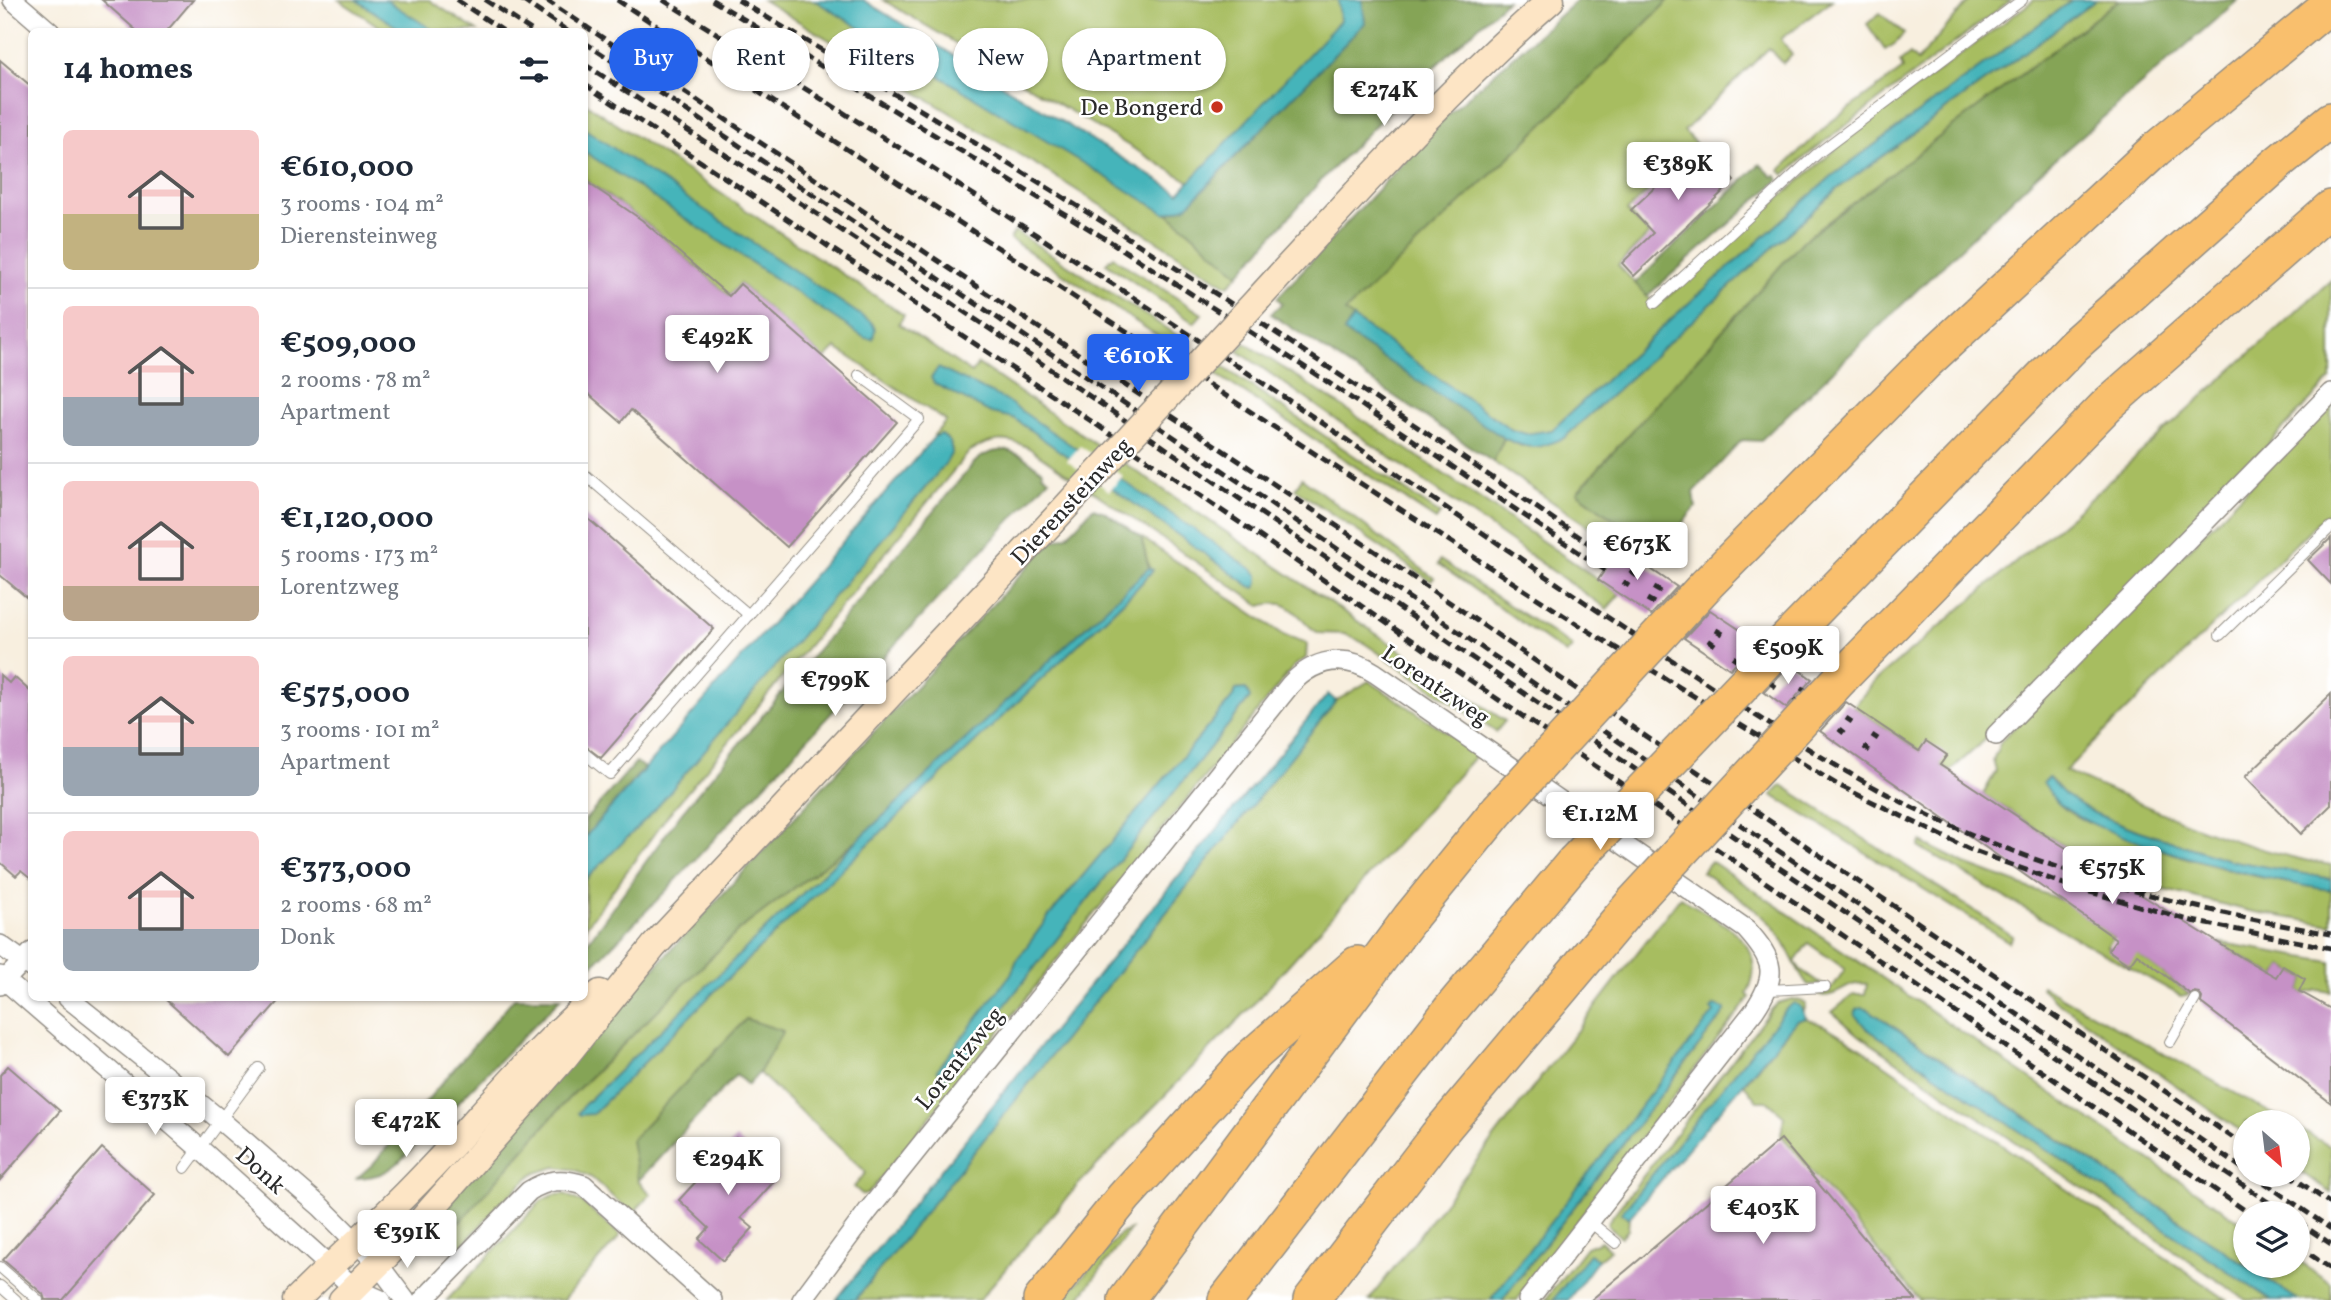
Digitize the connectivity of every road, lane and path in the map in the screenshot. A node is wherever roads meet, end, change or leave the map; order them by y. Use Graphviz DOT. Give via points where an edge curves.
graph roads {
  1 [pos="13,0"];
  2 [pos="1551,0"];
  3 [pos="2022,0"];
  4 [pos="2331,4"];
  5 [pos="45,28"];
  6 [pos="2331,120"];
  7 [pos="2331,208"];
  8 [pos="1655,303"];
  9 [pos="859,375"];
  10 [pos="2331,393"];
  11 [pos="588,477"];
  12 [pos="2331,527"];
  13 [pos="749,615"];
  14 [pos="2220,635"];
  15 [pos="1996,735"];
  16 [pos="588,756"];
  17 [pos="1410,918"];
  18 [pos="0,945"];
  19 [pos="654,946"];
  20 [pos="28,959"];
  21 [pos="28,961"];
  22 [pos="2,980"];
  23 [pos="1825,987"];
  24 [pos="1768,990"];
  25 [pos="2195,999"];
  26 [pos="72,1001"];
  27 [pos="2170,1042"];
  28 [pos="260,1068"];
  29 [pos="219,1119"];
  30 [pos="199,1148"];
  31 [pos="185,1168"];
  32 [pos="1590,1220"];
  33 [pos="356,1241"];
  34 [pos="1616,1243"];
  35 [pos="378,1264"];
  36 [pos="330,1266"];
  37 [pos="0,1267"];
  38 [pos="0,1286"];
  39 [pos="348,1294"];
  40 [pos="16,1300"];
  41 [pos="38,1300"];
  42 [pos="296,1300"];
  43 [pos="381,1300"];
  44 [pos="405,1300"];
  45 [pos="423,1300"];
  46 [pos="712,1300"];
  47 [pos="802,1300"];
  48 [pos="1041,1300"];
  49 [pos="1126,1300"];
  50 [pos="1226,1300"];
  51 [pos="1311,1300"];
  52 [pos="1528,1300"];
  1 -- 5 [label="street"];
  2 -- 19 [label="main road, Dierensteinweg, bridge" via="1384,162"];
  3 -- 8 [label="lane" via="1817,154"];
  4 -- 17 [label="highway, bridge" via="2155,150 1936,353 1706,584 1498,810"];
  6 -- 50 [label="highway, bridge" via="2074,345 1574,862 1443,1019"];
  7 -- 51 [label="highway, bridge" via="2108,405 1842,678 1633,903 1437,1136"];
  9 -- 13 [label="lane" via="919,419"];
  10 -- 15 [label="street"];
  11 -- 13 [label="lane"];
  12 -- 14 [label="lane"];
  13 -- 16 [label="lane" via="610,774"];
  17 -- 48 [label="highway" via="1249,1059 1125,1197"];
  17 -- 49 [label="highway"];
  18 -- 20 [label="street"];
  19 -- 33 [label="main road, Dierensteinweg" via="565,1024"];
  19 -- 35 [label="main road, Dierensteinweg" via="564,1058"];
  21 -- 22 [label="street"];
  22 -- 30 [label="street, Donk"];
  23 -- 24 [label="lane"];
  24 -- 32 [label="street"];
  24 -- 47 [label="street, Lorentzweg" via="1767,958 1746,929 1363,666 1340,660 1318,664 1298,676 1281,696 868,1211"];
  25 -- 27 [label="lane"];
  26 -- 29 [label="street, Donk"];
  28 -- 29 [label="lane"];
  29 -- 30 [label="lane"];
  29 -- 33 [label="street, Donk"];
  30 -- 31 [label="lane"];
  30 -- 36 [label="street, Donk"];
  32 -- 34 [label="lane"];
  32 -- 52 [label="street"];
  33 -- 35 [label="street, Donk"];
  33 -- 36 [label="main road, Dierensteinweg"];
  35 -- 39 [label="main road, Dierensteinweg"];
  35 -- 44 [label="street"];
  36 -- 39 [label="street, Donk"];
  36 -- 42 [label="main road, Dierensteinweg"];
  37 -- 41 [label="lane"];
  38 -- 40 [label="lane"];
  39 -- 43 [label="street"];
  45 -- 46 [label="street" via="529,1191 550,1180 561,1180 584,1185"];
}
